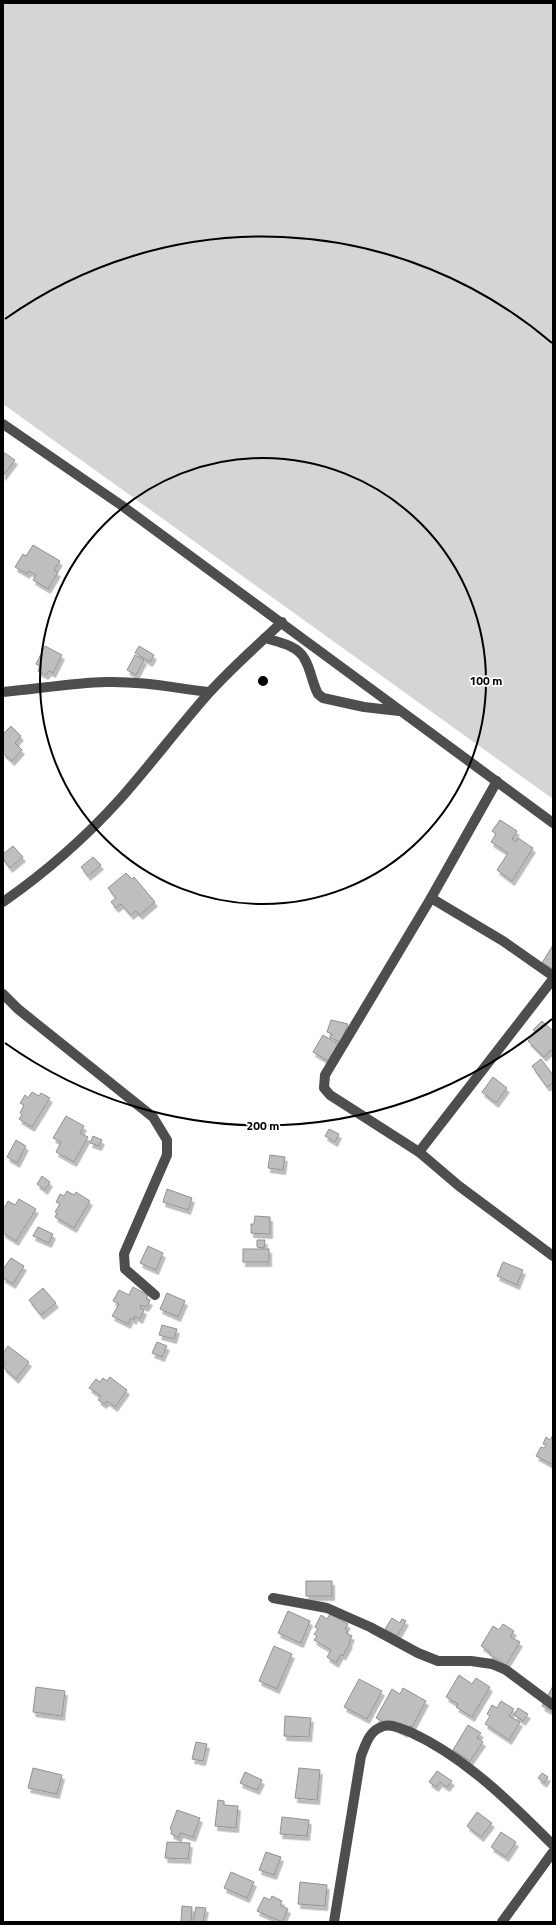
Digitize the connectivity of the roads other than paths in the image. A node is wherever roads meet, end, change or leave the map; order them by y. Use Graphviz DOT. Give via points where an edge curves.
graph roads {
  1 [pos="3,424"];
  2 [pos="282,622"];
  3 [pos="265,638"];
  4 [pos="3,692"];
  5 [pos="209,692"];
  6 [pos="399,711"];
  7 [pos="497,781"];
  8 [pos="553,823"];
  9 [pos="432,898"];
  10 [pos="3,902"];
  11 [pos="553,976"];
  12 [pos="553,979"];
  13 [pos="3,994"];
  14 [pos="419,1152"];
  15 [pos="553,1256"];
  16 [pos="155,1295"];
  17 [pos="273,1598"];
  18 [pos="553,1705"];
  19 [pos="553,1845"];
  20 [pos="553,1852"];
  21 [pos="334,1922"];
  22 [pos="502,1922"];
  1 -- 2 [label="street" via="121,505"];
  2 -- 3 [label="street"];
  2 -- 6 [label="street"];
  3 -- 5 [label="street"];
  3 -- 6 [label="street" via="285,644 301,654 318,694 323,698 346,704"];
  4 -- 5 [label="street" via="106,682 149,684"];
  5 -- 10 [label="street" via="120,799 61,857"];
  6 -- 7 [label="street"];
  7 -- 8 [label="street"];
  7 -- 9 [label="street"];
  9 -- 11 [label="street" via="503,941"];
  9 -- 14 [label="street" via="325,1075 324,1088 330,1095"];
  12 -- 14 [label="street"];
  13 -- 16 [label="street" via="18,1009 153,1117 168,1140 167,1155 124,1254 125,1269"];
  14 -- 15 [label="street" via="464,1191"];
  17 -- 18 [label="street" via="327,1608 438,1662 471,1661 492,1664 506,1670"];
  19 -- 21 [label="street" via="522,1814 476,1775 436,1746 396,1726 384,1726 374,1730 361,1756"];
  20 -- 22 [label="street"];
}
